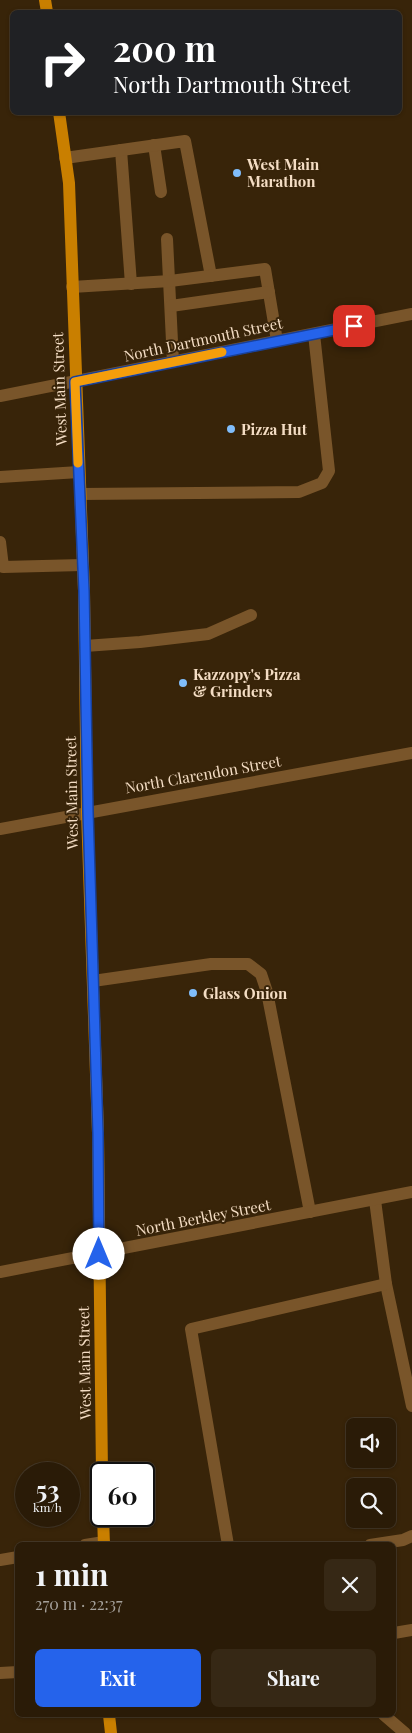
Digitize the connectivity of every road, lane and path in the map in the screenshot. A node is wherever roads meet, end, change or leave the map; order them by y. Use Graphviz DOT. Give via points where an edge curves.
graph roads {
  1 [pos="60,115"];
  2 [pos="154,145"];
  3 [pos="121,150"];
  4 [pos="65,158"];
  5 [pos="161,192"];
  6 [pos="167,239"];
  7 [pos="211,276"];
  8 [pos="170,280"];
  9 [pos="131,284"];
  10 [pos="72,287"];
  11 [pos="269,292"];
  12 [pos="171,306"];
  13 [pos="412,314"];
  14 [pos="314,334"];
  15 [pos="277,340"];
  16 [pos="173,362"];
  17 [pos="75,382"];
  18 [pos="0,396"];
  19 [pos="79,472"];
  20 [pos="0,477"];
  21 [pos="80,494"];
  22 [pos="0,542"];
  23 [pos="82,565"];
  24 [pos="250,615"];
  25 [pos="85,646"];
  26 [pos="412,753"];
  27 [pos="88,812"];
  28 [pos="0,829"];
  29 [pos="93,981"];
  30 [pos="412,1192"];
  31 [pos="375,1200"];
  32 [pos="310,1212"];
  33 [pos="99,1254"];
  34 [pos="0,1272"];
  35 [pos="386,1284"];
  36 [pos="412,1406"];
  37 [pos="102,1462"];
  38 [pos="103,1527"];
  39 [pos="412,1536"];
  40 [pos="104,1542"];
  41 [pos="227,1542"];
  42 [pos="390,1542"];
  43 [pos="15,1558"];
  44 [pos="0,1560"];
  45 [pos="412,1630"];
  46 [pos="396,1633"];
  47 [pos="15,1672"];
  48 [pos="0,1673"];
  49 [pos="109,1717"];
  50 [pos="386,1717"];
  51 [pos="111,1733"];
  52 [pos="405,1733"];
  1 -- 4 [label="main road, West Main Street"];
  2 -- 3 [label="street"];
  2 -- 5 [label="street"];
  2 -- 7 [label="street" via="185,140"];
  3 -- 4 [label="street"];
  3 -- 9 [label="street"];
  4 -- 10 [label="main road, West Main Street" via="69,183"];
  6 -- 8 [label="street"];
  7 -- 8 [label="street"];
  7 -- 11 [label="street" via="265,269"];
  8 -- 9 [label="street"];
  8 -- 12 [label="street"];
  9 -- 10 [label="street"];
  10 -- 17 [label="main road, West Main Street"];
  11 -- 12 [label="street"];
  11 -- 15 [label="street"];
  12 -- 16 [label="street"];
  13 -- 14 [label="street, North Dartmouth Street"];
  14 -- 15 [label="street, North Dartmouth Street"];
  14 -- 21 [label="street" via="330,471 322,483 300,492"];
  15 -- 16 [label="street, North Dartmouth Street"];
  16 -- 17 [label="street, North Dartmouth Street"];
  17 -- 18 [label="street, North Dartmouth Street"];
  17 -- 19 [label="main road, West Main Street"];
  19 -- 20 [label="street"];
  19 -- 21 [label="main road, West Main Street"];
  21 -- 23 [label="main road, West Main Street"];
  22 -- 23 [label="street" via="3,567"];
  23 -- 25 [label="main road, West Main Street"];
  24 -- 25 [label="street" via="208,634"];
  25 -- 27 [label="main road, West Main Street"];
  26 -- 27 [label="street, North Clarendon Street"];
  27 -- 28 [label="street, North Clarendon Street"];
  27 -- 29 [label="main road, West Main Street"];
  29 -- 32 [label="street" via="211,964 248,964 262,974"];
  29 -- 33 [label="main road, West Main Street"];
  30 -- 31 [label="street, North Berkley Street"];
  31 -- 32 [label="street, North Berkley Street"];
  31 -- 35 [label="street"];
  32 -- 33 [label="street, North Berkley Street"];
  33 -- 34 [label="street, North Berkley Street"];
  33 -- 37 [label="main road, West Main Street"];
  35 -- 36 [label="street"];
  35 -- 41 [label="street" via="191,1329"];
  38 -- 40 [label="main road"];
  39 -- 42 [label="street"];
  43 -- 44 [label="street"];
  45 -- 46 [label="street"];
  47 -- 48 [label="street"];
  49 -- 51 [label="main road"];
  50 -- 52 [label="street"];
}
